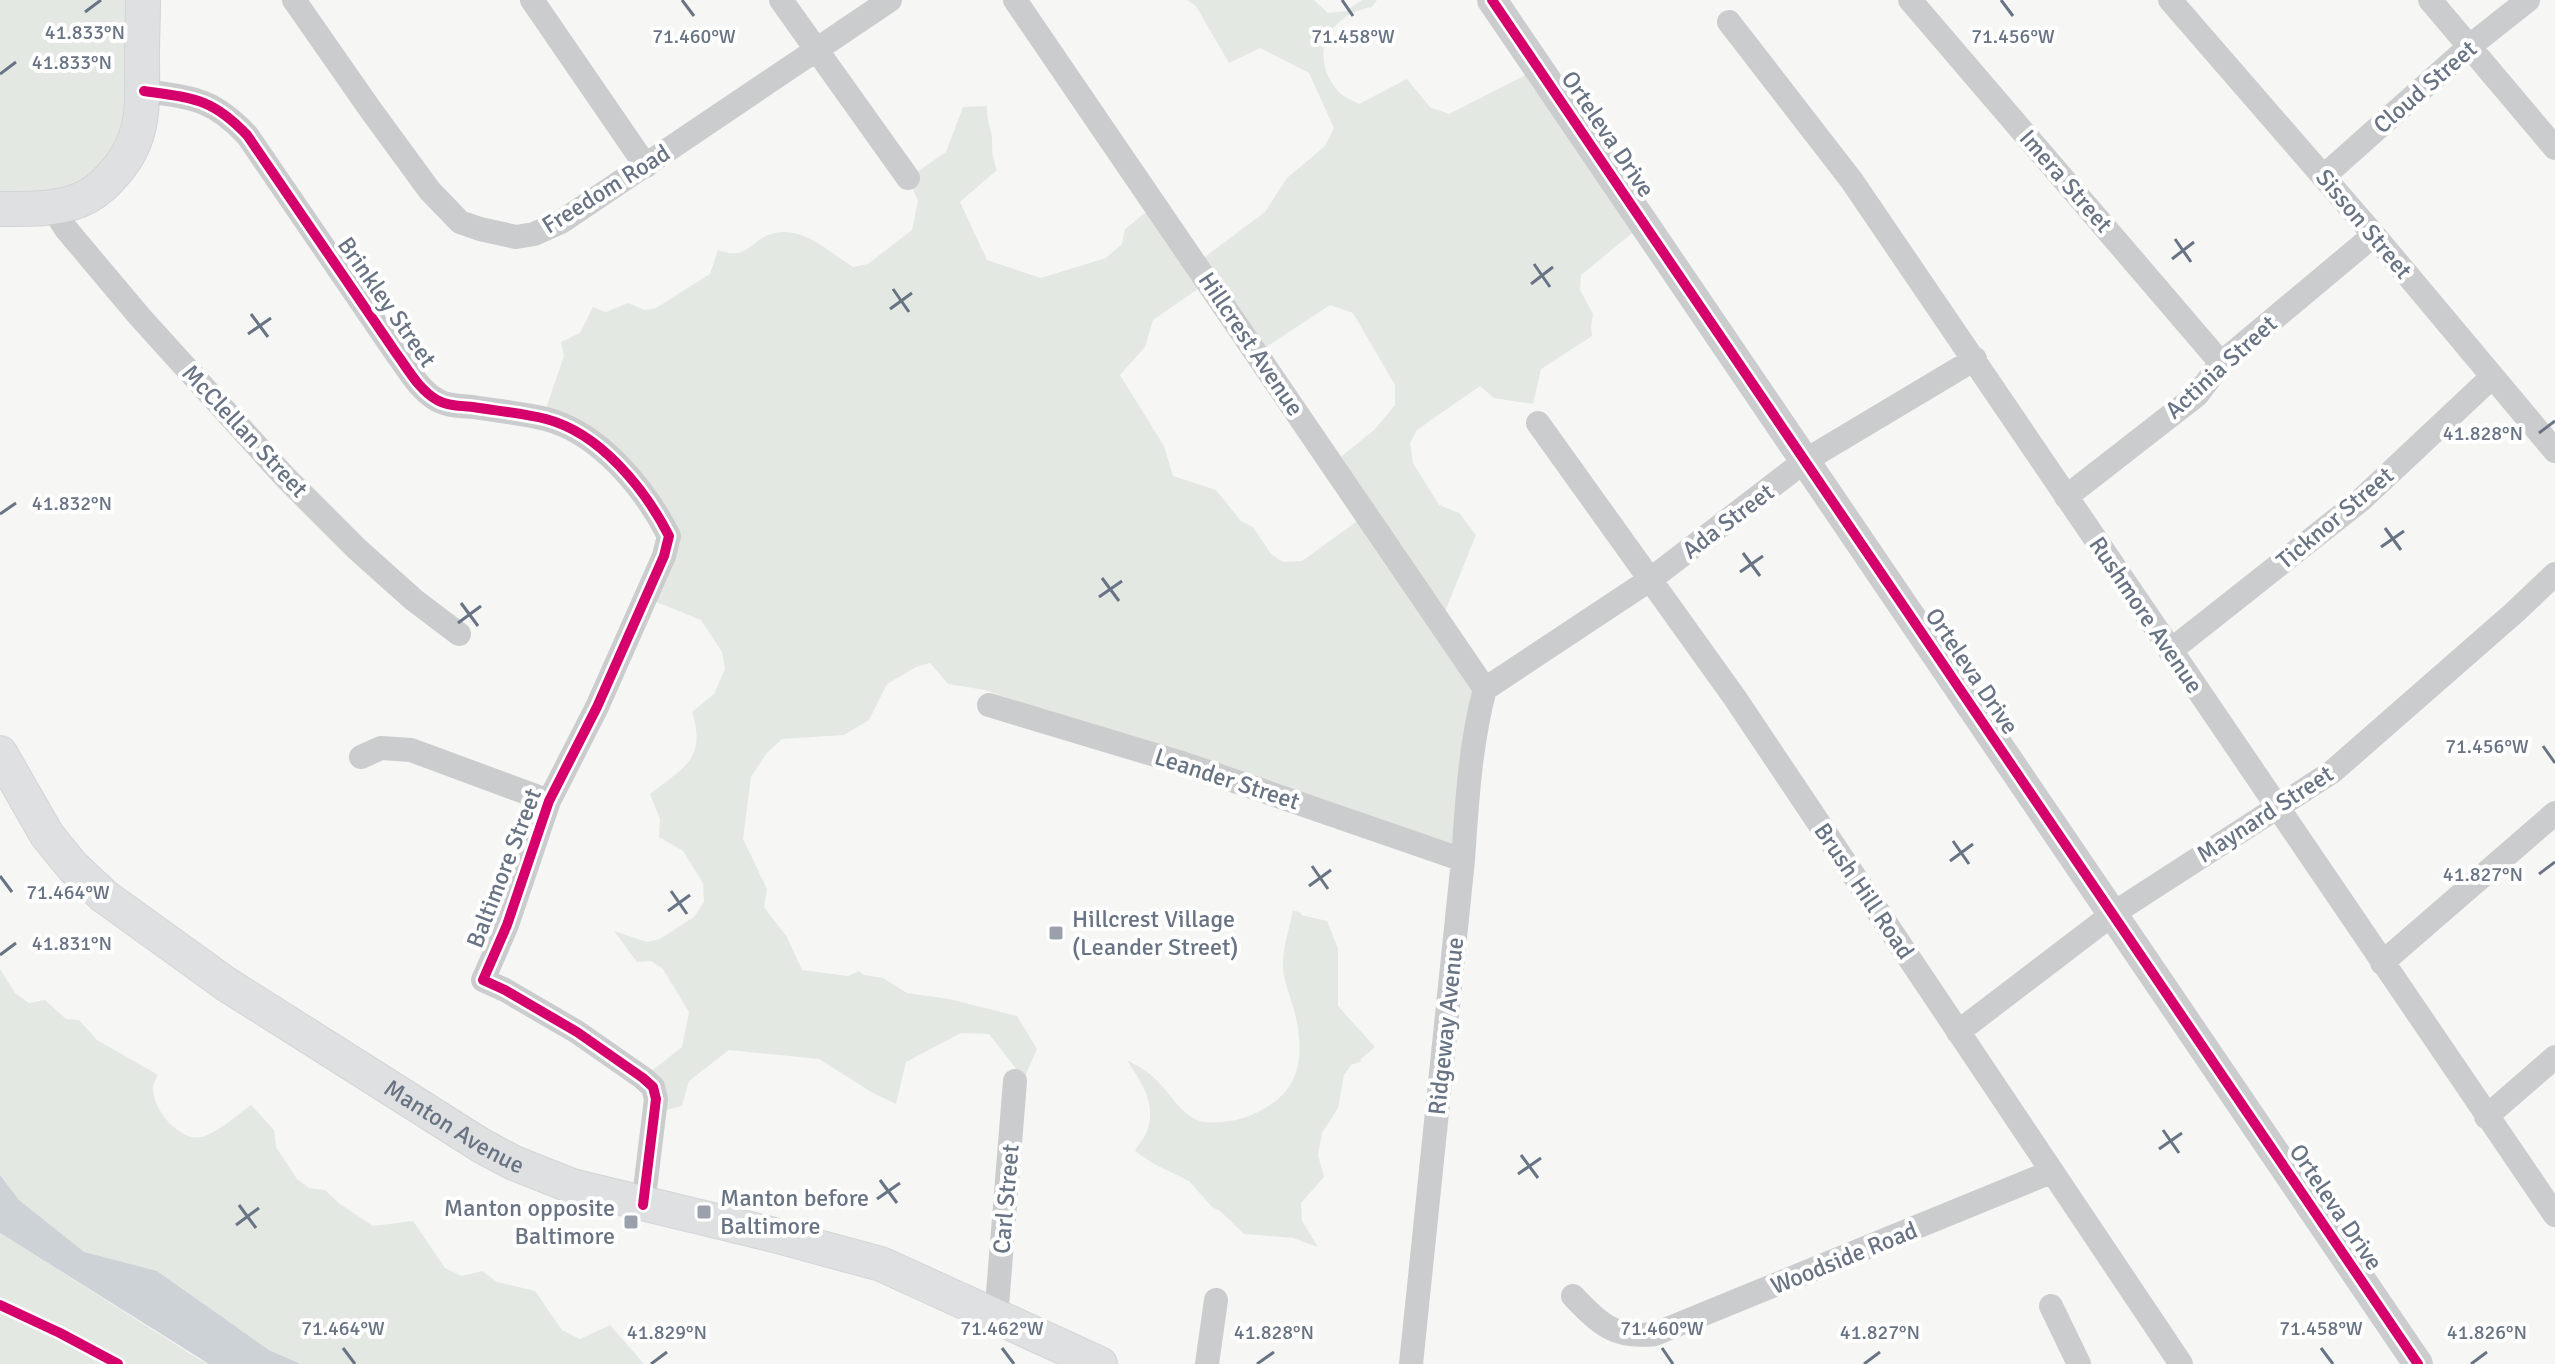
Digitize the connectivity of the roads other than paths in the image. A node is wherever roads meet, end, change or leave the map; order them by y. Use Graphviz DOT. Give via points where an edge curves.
graph roads {
  1 [pos="143,0"];
  2 [pos="294,0"];
  3 [pos="532,0"];
  4 [pos="781,0"];
  5 [pos="890,0"];
  6 [pos="1015,0"];
  7 [pos="1492,0"];
  8 [pos="1910,0"];
  9 [pos="2170,0"];
  10 [pos="2430,0"];
  11 [pos="2528,0"];
  12 [pos="1729,22"];
  13 [pos="2470,46"];
  14 [pos="815,51"];
  15 [pos="144,91"];
  16 [pos="2555,148"];
  17 [pos="646,166"];
  18 [pos="2324,176"];
  19 [pos="908,178"];
  20 [pos="52,207"];
  21 [pos="0,209"];
  22 [pos="2374,235"];
  23 [pos="1975,359"];
  24 [pos="2221,363"];
  25 [pos="2492,377"];
  26 [pos="1538,423"];
  27 [pos="2555,451"];
  28 [pos="1806,460"];
  29 [pos="2066,497"];
  30 [pos="663,523"];
  31 [pos="2555,574"];
  32 [pos="1651,579"];
  33 [pos="459,634"];
  34 [pos="2170,651"];
  35 [pos="1485,689"];
  36 [pos="989,705"];
  37 [pos="0,753"];
  38 [pos="361,757"];
  39 [pos="549,801"];
  40 [pos="2277,807"];
  41 [pos="2555,813"];
  42 [pos="1463,860"];
  43 [pos="2114,913"];
  44 [pos="2382,963"];
  45 [pos="1958,1032"];
  46 [pos="2555,1057"];
  47 [pos="1015,1081"];
  48 [pos="2486,1117"];
  49 [pos="2051,1172"];
  50 [pos="643,1205"];
  51 [pos="2555,1215"];
  52 [pos="1573,1296"];
  53 [pos="1216,1300"];
  54 [pos="2051,1306"];
  55 [pos="996,1318"];
  56 [pos="1100,1364"];
  57 [pos="1207,1364"];
  58 [pos="1411,1364"];
  59 [pos="2079,1364"];
  60 [pos="2181,1364"];
  61 [pos="2418,1364"];
  1 -- 15 [label="main road"];
  2 -- 17 [label="street, Freedom Road" via="422,180 460,222 516,237 534,234"];
  3 -- 17 [label="street"];
  4 -- 14 [label="street"];
  5 -- 14 [label="street, Freedom Road"];
  6 -- 35 [label="street, Hillcrest Avenue"];
  7 -- 28 [label="street, Orteleva Drive"];
  8 -- 24 [label="street, Imera Street"];
  9 -- 18 [label="street, Sisson Street"];
  10 -- 13 [label="street"];
  11 -- 13 [label="street, Cloud Street"];
  12 -- 23 [label="street, Rushmore Avenue" via="1852,181"];
  13 -- 16 [label="street"];
  13 -- 18 [label="street, Cloud Street"];
  14 -- 17 [label="street, Freedom Road"];
  14 -- 19 [label="street"];
  15 -- 20 [label="main road" via="136,140 125,162 94,193"];
  15 -- 30 [label="street, Brinkley Street" via="196,98 228,115 247,135 430,395 445,403 547,420 571,430 612,460"];
  18 -- 22 [label="street, Sisson Street"];
  20 -- 21 [label="main road"];
  20 -- 33 [label="street, McClellan Street" via="140,317 285,477 357,549"];
  22 -- 24 [label="street, Actinia Street"];
  22 -- 25 [label="street, Sisson Street"];
  23 -- 28 [label="street, Ada Street"];
  23 -- 29 [label="street, Rushmore Avenue"];
  24 -- 29 [label="street, Actinia Street" via="2197,395"];
  25 -- 27 [label="street, Sisson Street"];
  25 -- 34 [label="street, Ticknor Street" via="2361,500"];
  26 -- 32 [label="street, Brush Hill Road"];
  28 -- 32 [label="street, Ada Street"];
  28 -- 43 [label="street, Orteleva Drive"];
  29 -- 34 [label="street, Rushmore Avenue"];
  30 -- 39 [label="street, Baltimore Street" via="669,536 664,556"];
  31 -- 40 [label="street, Maynard Street" via="2332,772"];
  32 -- 35 [label="street, Ada Street"];
  32 -- 45 [label="street, Brush Hill Road"];
  34 -- 40 [label="street, Rushmore Avenue"];
  35 -- 42 [label="street, Ridgeway Avenue"];
  36 -- 42 [label="street, Leander Street" via="1185,764"];
  37 -- 50 [label="main road, Manton Avenue" via="47,835 73,867 104,896 226,984 514,1163"];
  38 -- 39 [label="street" via="381,748 411,750"];
  39 -- 50 [label="street, Baltimore Street" via="483,980 577,1032 653,1087 656,1099"];
  40 -- 43 [label="street, Maynard Street"];
  40 -- 44 [label="street, Rushmore Avenue"];
  41 -- 44 [label="street"];
  42 -- 58 [label="street, Ridgeway Avenue"];
  43 -- 45 [label="street, Maynard Street"];
  43 -- 61 [label="street, Orteleva Drive"];
  44 -- 48 [label="street, Rushmore Avenue"];
  45 -- 49 [label="street, Brush Hill Road"];
  46 -- 48 [label="street"];
  47 -- 55 [label="street, Carl Street"];
  48 -- 51 [label="street, Rushmore Avenue"];
  49 -- 52 [label="street, Woodside Road" via="1655,1334 1634,1336 1608,1329"];
  49 -- 60 [label="street, Brush Hill Road"];
  50 -- 55 [label="main road, Manton Avenue" via="851,1254"];
  53 -- 57 [label="street"];
  54 -- 59 [label="street"];
  55 -- 56 [label="main road, Manton Avenue"];
}
